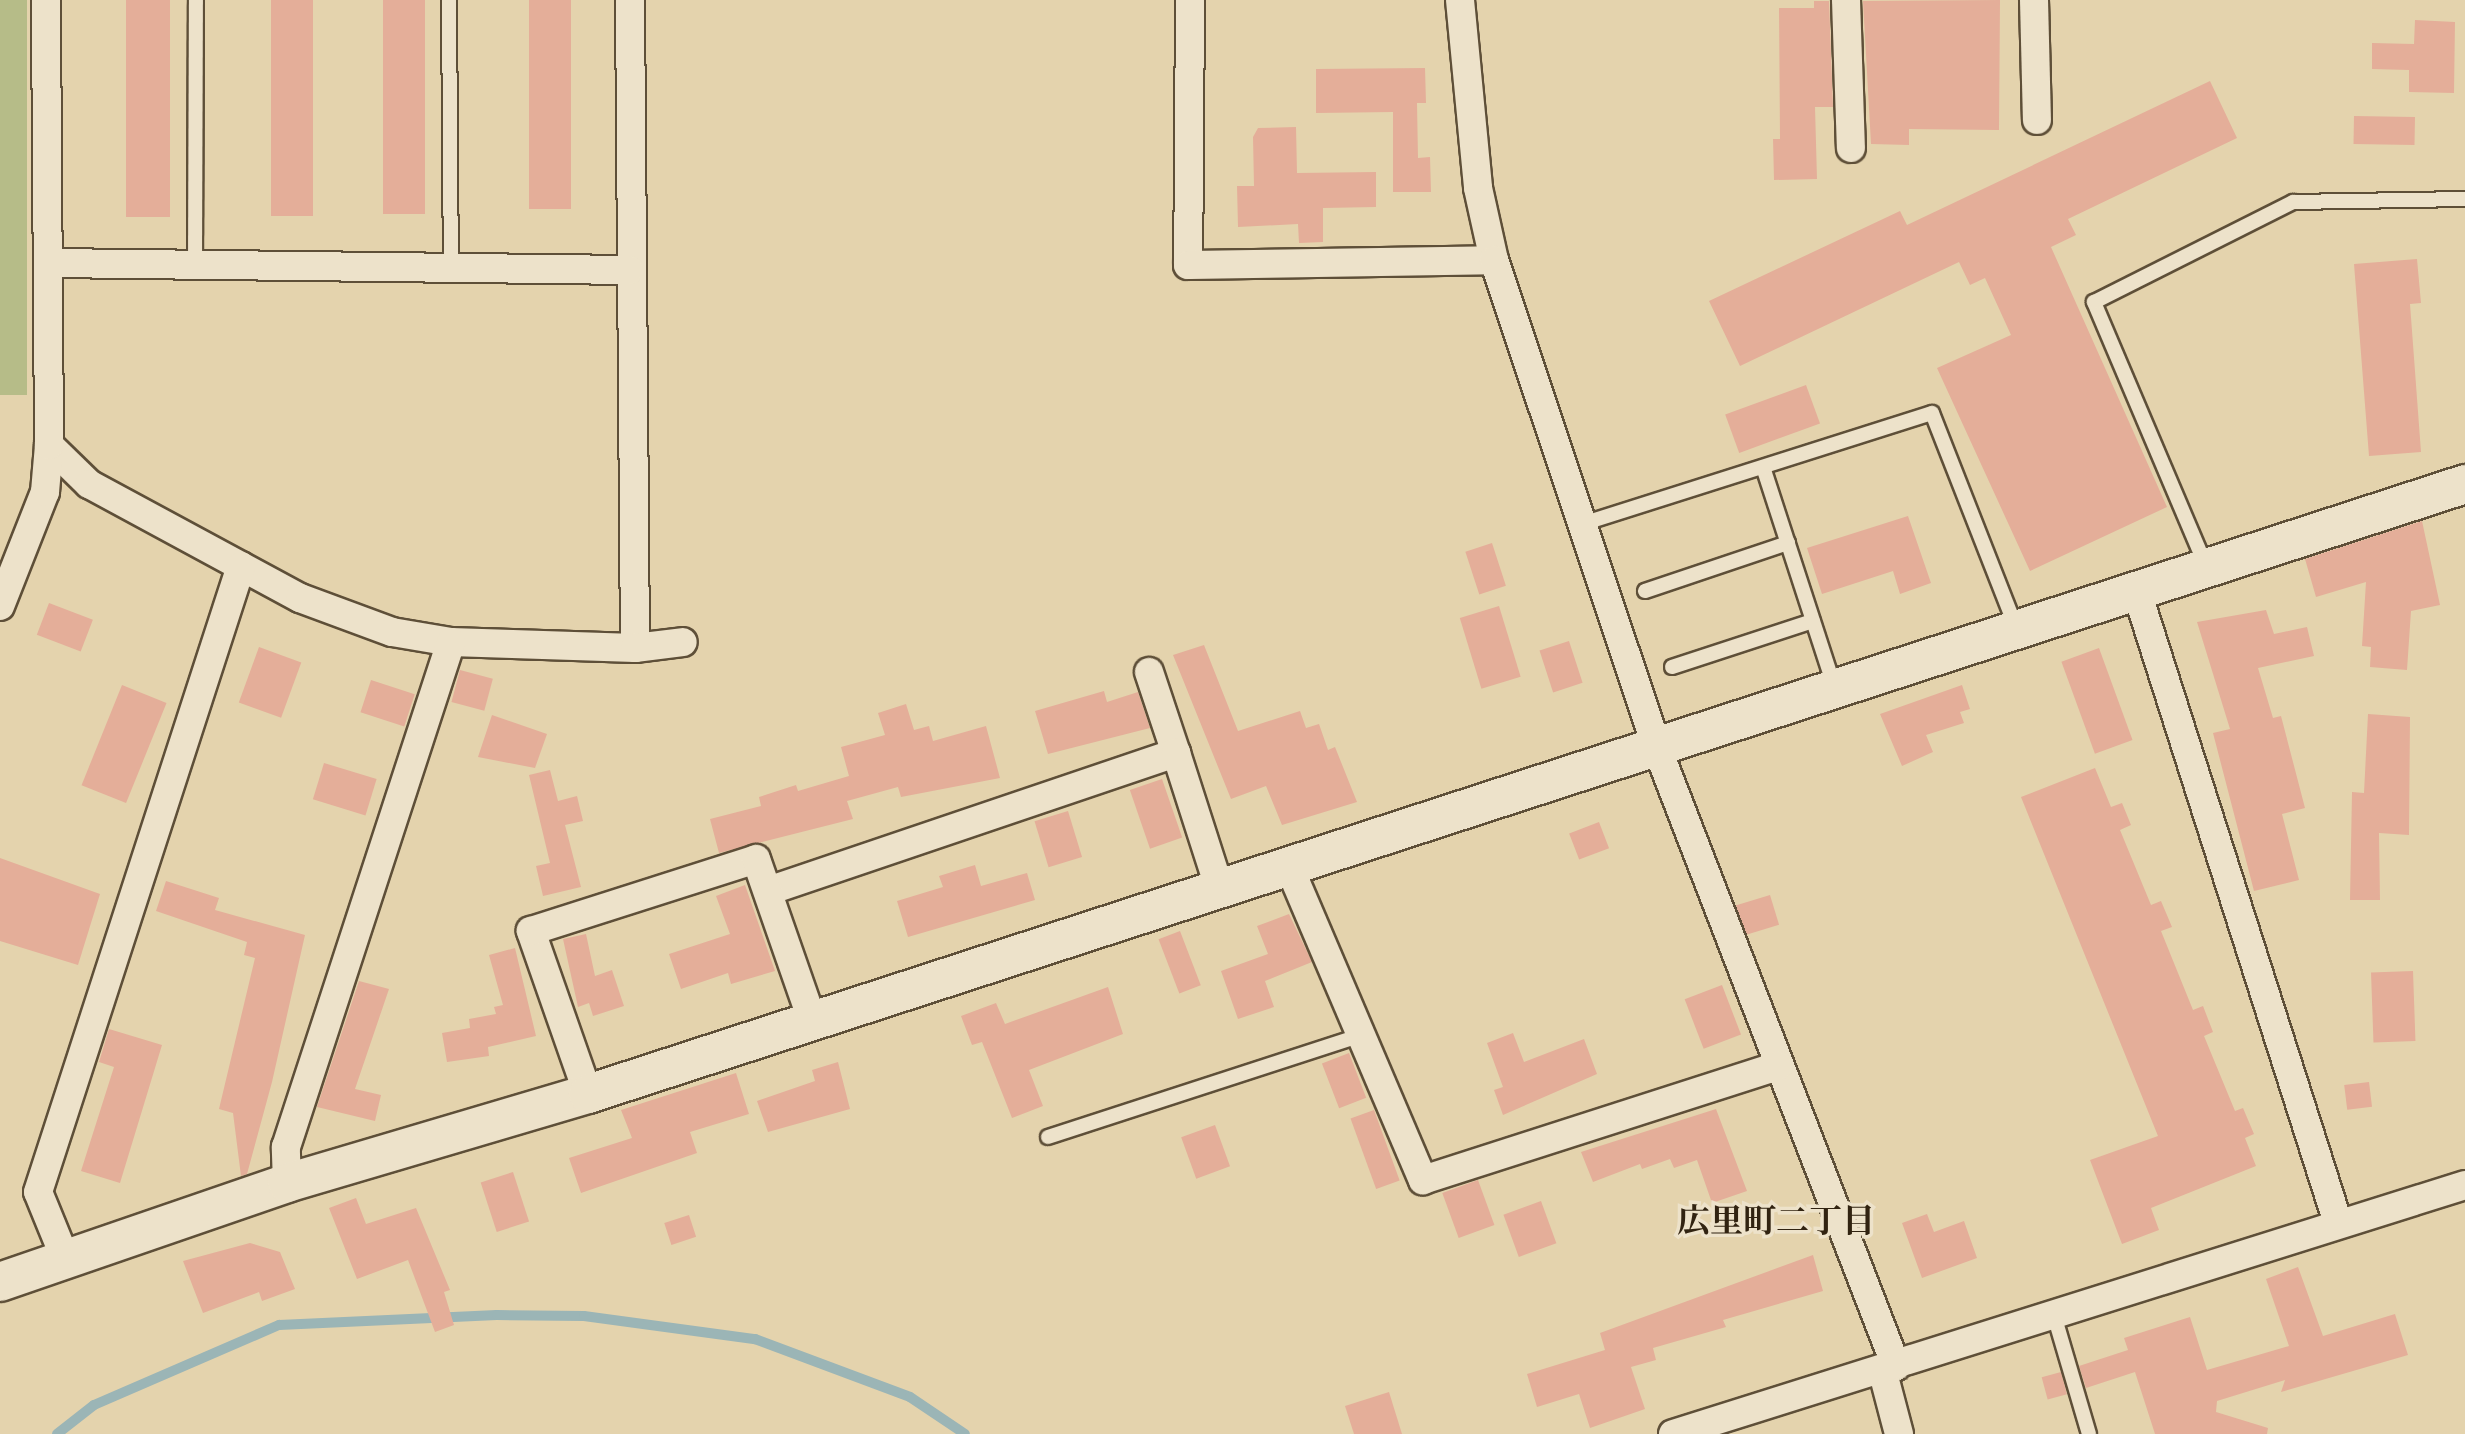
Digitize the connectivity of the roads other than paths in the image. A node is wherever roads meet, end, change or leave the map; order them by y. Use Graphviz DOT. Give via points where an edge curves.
graph roads {
  1 [pos="47,0"];
  2 [pos="196,0"];
  3 [pos="449,0"];
  4 [pos="630,0"];
  5 [pos="1190,0"];
  6 [pos="1460,0"];
  7 [pos="1846,0"];
  8 [pos="2034,0"];
  9 [pos="2037,120"];
  10 [pos="1851,148"];
  11 [pos="2465,199"];
  12 [pos="1494,260"];
  13 [pos="50,263"];
  14 [pos="195,265"];
  15 [pos="450,267"];
  16 [pos="629,270"];
  17 [pos="49,445"];
  18 [pos="1764,470"];
  19 [pos="2465,484"];
  20 [pos="1582,524"];
  21 [pos="1788,543"];
  22 [pos="241,566"];
  23 [pos="2206,566"];
  24 [pos="2136,589"];
  25 [pos="1645,591"];
  26 [pos="0,606"];
  27 [pos="1813,621"];
  28 [pos="2016,628"];
  29 [pos="451,642"];
  30 [pos="683,642"];
  31 [pos="635,648"];
  32 [pos="1672,667"];
  33 [pos="1149,673"];
  34 [pos="1834,687"];
  35 [pos="1656,746"];
  36 [pos="1176,753"];
  37 [pos="1288,864"];
  38 [pos="1219,887"];
  39 [pos="768,891"];
  40 [pos="811,1017"];
  41 [pos="1362,1035"];
  42 [pos="1778,1066"];
  43 [pos="588,1094"];
  44 [pos="1048,1137"];
  45 [pos="287,1183"];
  46 [pos="2465,1185"];
  47 [pos="2338,1223"];
  48 [pos="65,1258"];
  49 [pos="0,1282"];
  50 [pos="2054,1315"];
  51 [pos="1889,1368"];
  52 [pos="1673,1434"];
  53 [pos="1899,1434"];
  54 [pos="2089,1434"];
  1 -- 13 [label="street"];
  2 -- 14 [label="lane"];
  3 -- 15 [label="lane"];
  4 -- 16 [label="street"];
  5 -- 12 [label="street" via="1188,265"];
  6 -- 12 [label="street" via="1476,175"];
  7 -- 10 [label="street"];
  8 -- 9 [label="street"];
  11 -- 23 [label="lane" via="2293,202 2094,302"];
  12 -- 20 [label="street"];
  13 -- 14 [label="street"];
  13 -- 17 [label="street"];
  14 -- 15 [label="street"];
  15 -- 16 [label="street"];
  16 -- 31 [label="street"];
  17 -- 22 [label="street" via="89,484"];
  17 -- 26 [label="street" via="45,492"];
  18 -- 20 [label="lane"];
  18 -- 21 [label="lane"];
  18 -- 28 [label="lane" via="1932,413"];
  19 -- 23 [label="street"];
  20 -- 35 [label="street"];
  21 -- 25 [label="lane"];
  21 -- 27 [label="lane"];
  22 -- 29 [label="street" via="300,598 392,632"];
  22 -- 48 [label="street" via="38,1192"];
  23 -- 24 [label="street"];
  24 -- 28 [label="street"];
  24 -- 47 [label="street"];
  27 -- 32 [label="lane"];
  27 -- 34 [label="lane"];
  28 -- 34 [label="street"];
  29 -- 31 [label="street"];
  29 -- 45 [label="street" via="286,1147"];
  30 -- 31 [label="street"];
  33 -- 36 [label="street"];
  34 -- 35 [label="street"];
  35 -- 37 [label="street"];
  35 -- 42 [label="street"];
  36 -- 38 [label="street"];
  36 -- 39 [label="street"];
  37 -- 38 [label="street"];
  37 -- 41 [label="street"];
  38 -- 40 [label="street"];
  39 -- 40 [label="street"];
  39 -- 43 [label="street" via="756,859 531,931"];
  40 -- 43 [label="street"];
  41 -- 42 [label="street" via="1423,1180"];
  41 -- 44 [label="lane"];
  42 -- 51 [label="street"];
  43 -- 45 [label="street"];
  45 -- 48 [label="street"];
  46 -- 47 [label="street"];
  47 -- 50 [label="street"];
  48 -- 49 [label="street"];
  50 -- 51 [label="street"];
  50 -- 54 [label="lane"];
  51 -- 52 [label="street"];
  51 -- 53 [label="street"];
}
